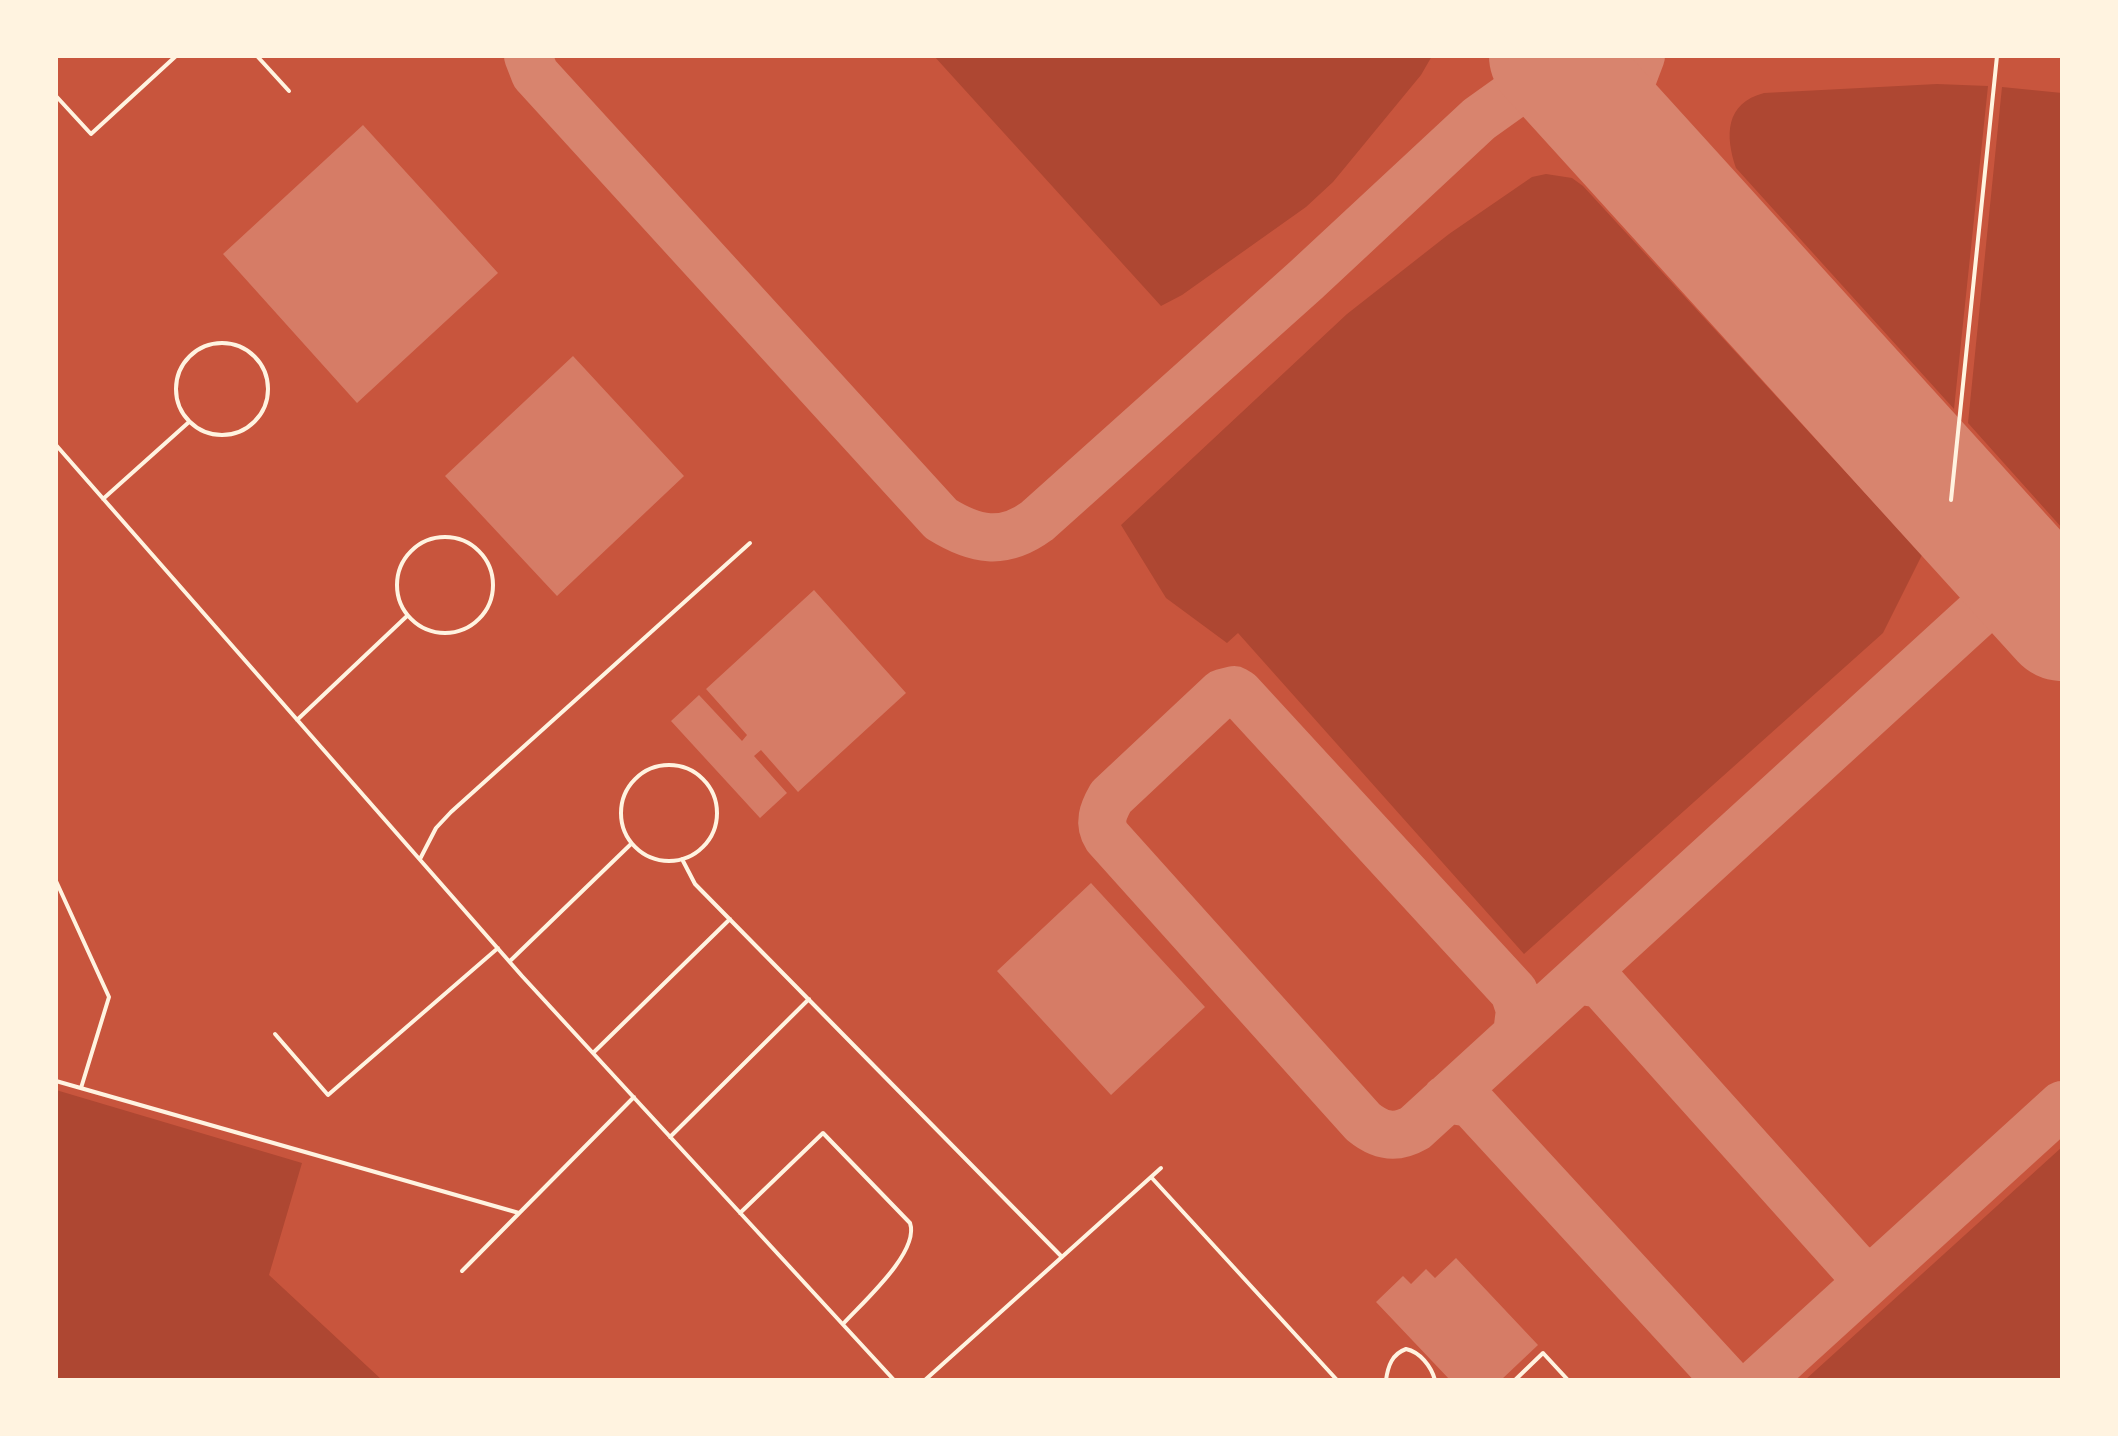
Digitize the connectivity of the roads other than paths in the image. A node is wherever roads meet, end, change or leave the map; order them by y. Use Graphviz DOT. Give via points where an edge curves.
graph roads {
  1 [pos="176,56"];
  2 [pos="257,56"];
  3 [pos="1997,56"];
  4 [pos="289,91"];
  5 [pos="56,96"];
  6 [pos="189,422"];
  7 [pos="56,445"];
  8 [pos="103,499"];
  9 [pos="1951,500"];
  10 [pos="750,543"];
  11 [pos="407,616"];
  12 [pos="297,720"];
  13 [pos="631,844"];
  14 [pos="420,859"];
  15 [pos="682,859"];
  16 [pos="56,881"];
  17 [pos="730,919"];
  18 [pos="498,948"];
  19 [pos="510,961"];
  20 [pos="809,999"];
  21 [pos="275,1034"];
  22 [pos="593,1053"];
  23 [pos="56,1081"];
  24 [pos="81,1088"];
  25 [pos="634,1097"];
  26 [pos="670,1137"];
  27 [pos="1161,1168"];
  28 [pos="1151,1177"];
  29 [pos="519,1213"];
  30 [pos="740,1213"];
  31 [pos="1062,1257"];
  32 [pos="462,1271"];
  33 [pos="842,1324"];
  34 [pos="894,1380"];
  35 [pos="925,1380"];
  36 [pos="1337,1380"];
  37 [pos="1386,1380"];
  38 [pos="1435,1380"];
  39 [pos="1515,1380"];
  40 [pos="1568,1380"];
  1 -- 5 [label="lane" via="91,134"];
  2 -- 4 [label="lane"];
  3 -- 9 [label="lane"];
  6 -- 6 [label="lane" via="180,410 176,380 191,354 218,342 233,343 258,359 269,388 259,418 233,434 217,435"];
  6 -- 8 [label="lane"];
  7 -- 8 [label="lane"];
  8 -- 12 [label="lane"];
  10 -- 14 [label="lane" via="451,812"];
  11 -- 11 [label="lane" via="396,587 398,571 415,546 429,538 460,538 485,557 492,572 489,604 467,628 443,633 420,627"];
  11 -- 12 [label="lane"];
  12 -- 14 [label="lane"];
  13 -- 15 [label="lane" via="659,861"];
  13 -- 15 [label="lane" via="620,815 629,785 653,766 684,766 708,785 717,816 704,846"];
  13 -- 19 [label="lane"];
  14 -- 18 [label="lane"];
  15 -- 17 [label="lane" via="695,884"];
  16 -- 24 [label="lane" via="109,997"];
  17 -- 20 [label="lane"];
  17 -- 22 [label="lane"];
  18 -- 19 [label="lane"];
  18 -- 21 [label="lane" via="328,1095"];
  19 -- 22 [label="lane"];
  20 -- 26 [label="lane"];
  20 -- 31 [label="lane"];
  22 -- 25 [label="lane"];
  23 -- 24 [label="lane"];
  24 -- 29 [label="lane"];
  25 -- 26 [label="lane"];
  25 -- 29 [label="lane"];
  26 -- 30 [label="lane"];
  27 -- 28 [label="lane"];
  28 -- 31 [label="lane"];
  28 -- 36 [label="lane"];
  29 -- 32 [label="lane"];
  30 -- 33 [label="lane"];
  30 -- 33 [label="lane" via="823,1133 910,1223 910,1240 897,1264"];
  31 -- 35 [label="lane"];
  33 -- 34 [label="lane"];
  37 -- 38 [label="lane" via="1392,1359 1406,1349 1418,1354"];
  39 -- 40 [label="lane" via="1543,1353"];
}
